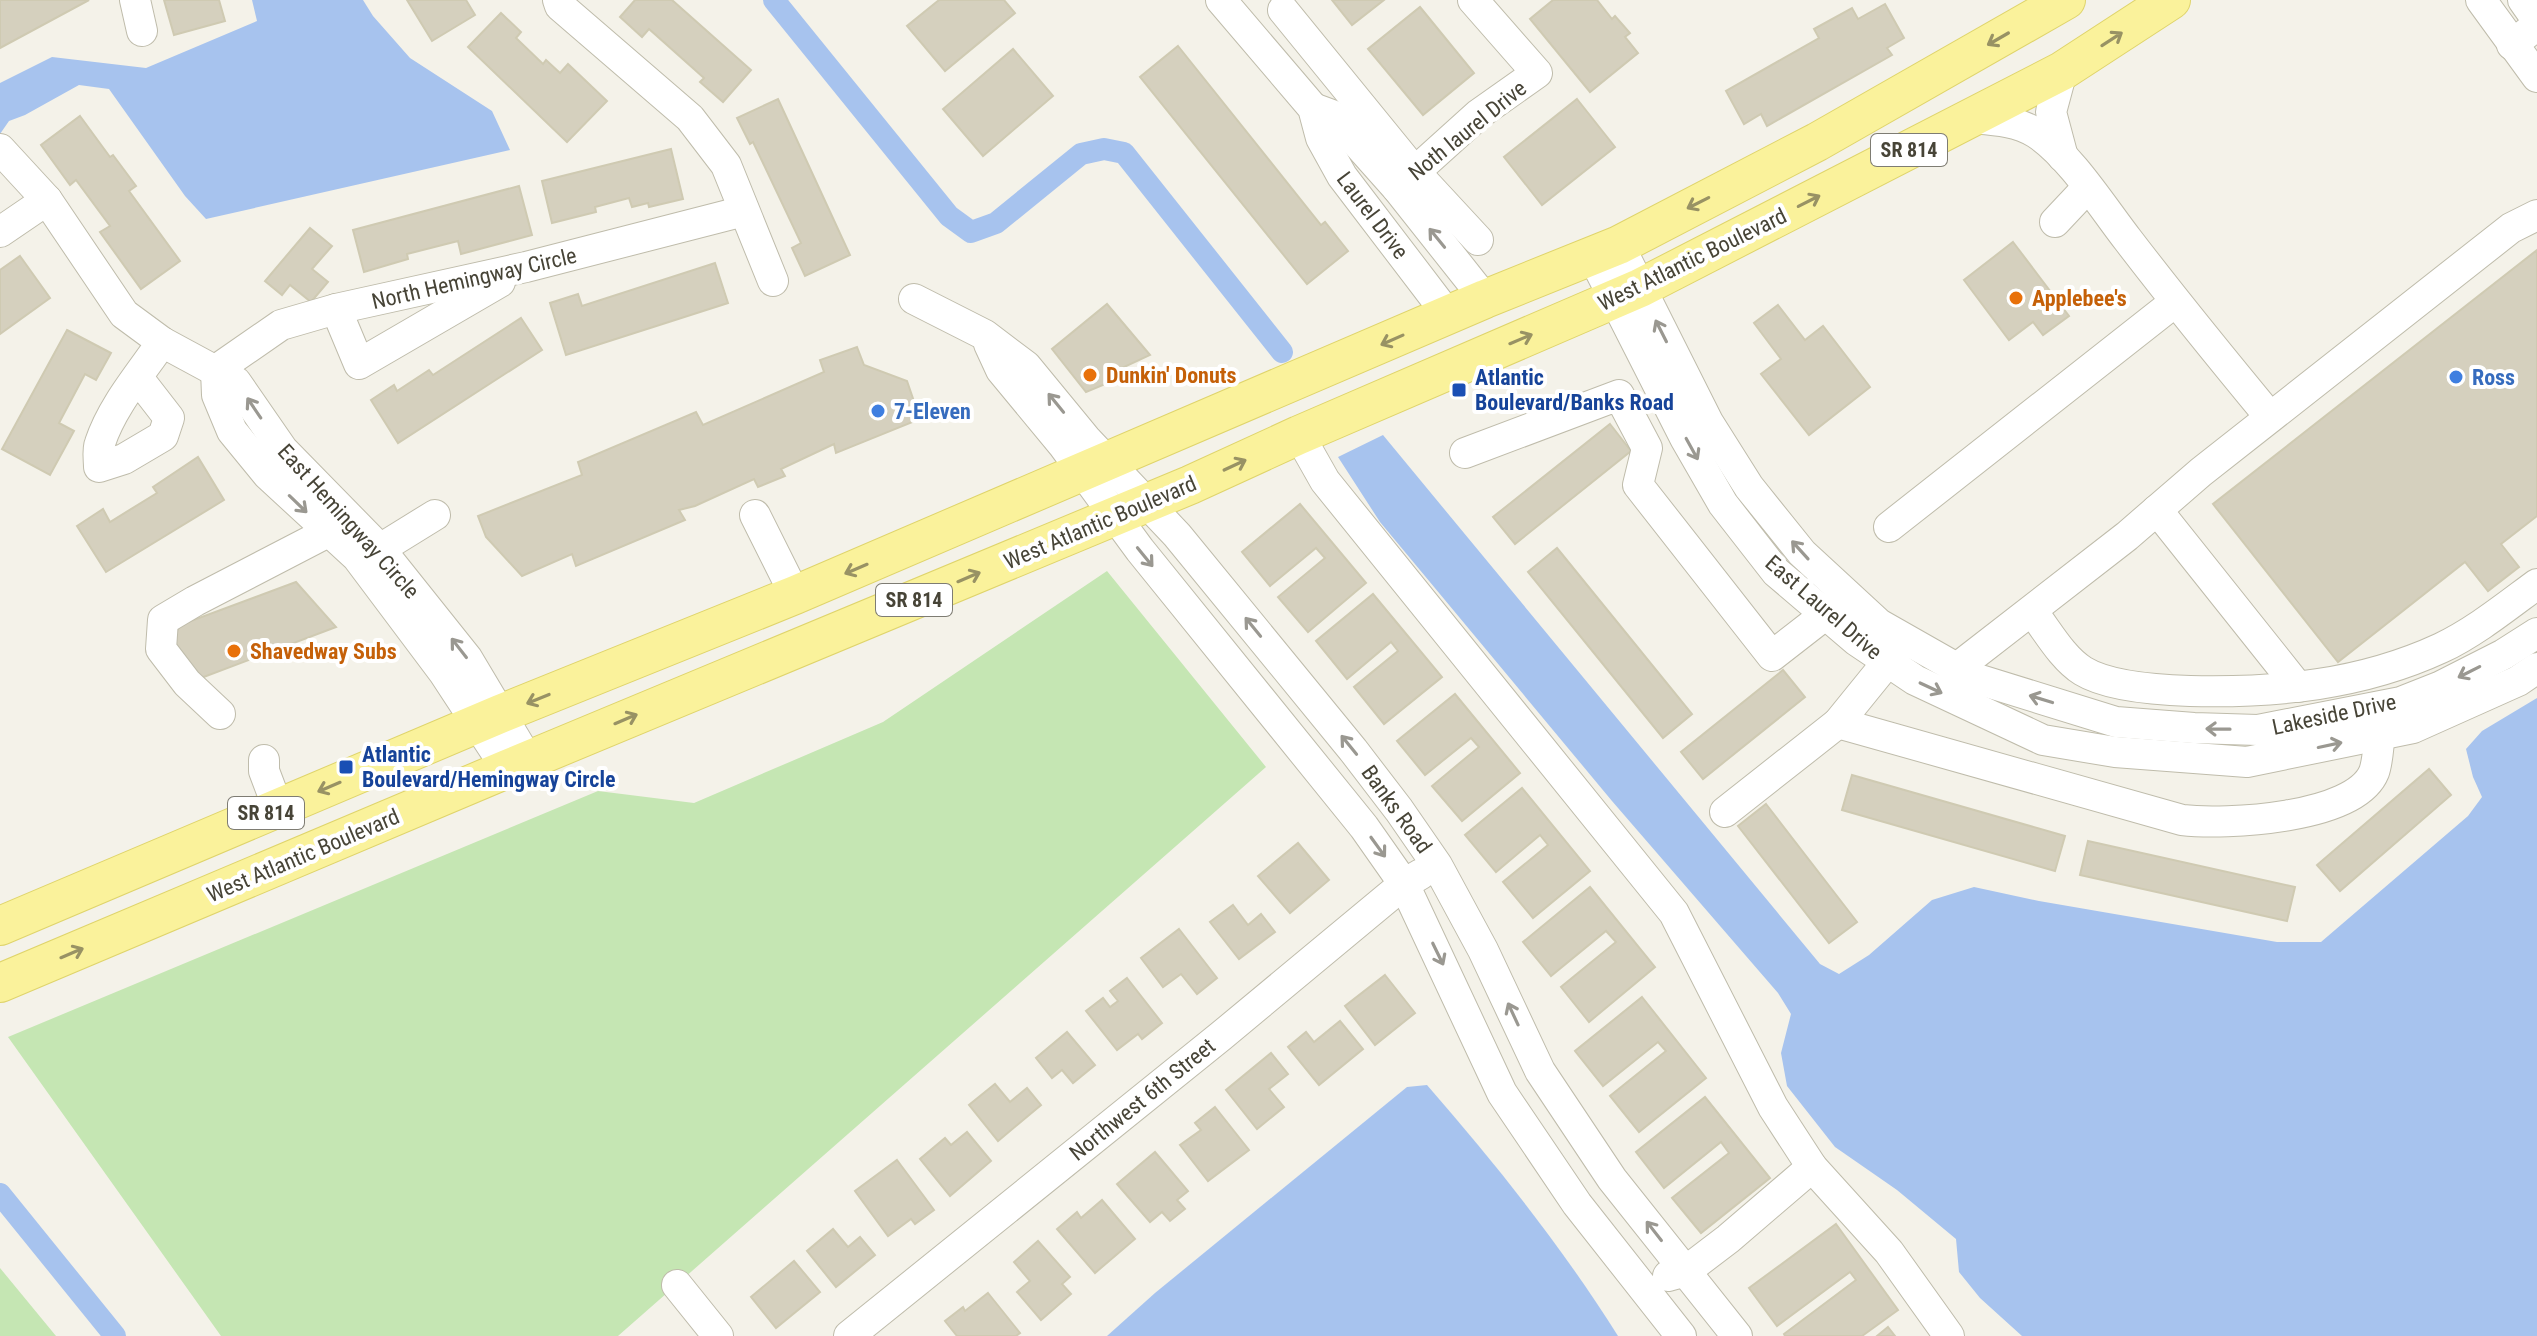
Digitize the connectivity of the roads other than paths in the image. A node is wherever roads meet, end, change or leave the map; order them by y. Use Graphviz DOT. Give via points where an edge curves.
graph roads {
  1 [pos="135,0"];
  2 [pos="1221,0"];
  3 [pos="1473,0"];
  4 [pos="2066,0"];
  5 [pos="2171,0"];
  6 [pos="2481,0"];
  7 [pos="2523,0"];
  8 [pos="556,2"];
  9 [pos="1283,10"];
  10 [pos="2537,23"];
  11 [pos="142,31"];
  12 [pos="2512,45"];
  13 [pos="2062,71"];
  14 [pos="2537,77"];
  15 [pos="1313,108"];
  16 [pos="1971,118"];
  17 [pos="4,152"];
  18 [pos="2063,157"];
  19 [pos="1406,180"];
  20 [pos="2087,188"];
  21 [pos="47,200"];
  22 [pos="744,211"];
  23 [pos="2537,215"];
  24 [pos="2055,222"];
  25 [pos="0,232"];
  26 [pos="1478,240"];
  27 [pos="1606,250"];
  28 [pos="526,267"];
  29 [pos="773,281"];
  30 [pos="1627,294"];
  31 [pos="914,299"];
  32 [pos="1485,299"];
  33 [pos="2175,302"];
  34 [pos="336,309"];
  35 [pos="1448,315"];
  36 [pos="162,342"];
  37 [pos="216,370"];
  38 [pos="138,378"];
  39 [pos="2270,417"];
  40 [pos="1299,435"];
  41 [pos="1465,453"];
  42 [pos="1095,466"];
  43 [pos="1131,510"];
  44 [pos="2157,510"];
  45 [pos="435,515"];
  46 [pos="755,515"];
  47 [pos="1889,527"];
  48 [pos="328,532"];
  49 [pos="369,553"];
  50 [pos="2537,584"];
  51 [pos="795,595"];
  52 [pos="1835,603"];
  53 [pos="2032,611"];
  54 [pos="2537,633"];
  55 [pos="1897,651"];
  56 [pos="1957,668"];
  57 [pos="2537,668"];
  58 [pos="2298,687"];
  59 [pos="220,714"];
  60 [pos="489,719"];
  61 [pos="1838,723"];
  62 [pos="2380,734"];
  63 [pos="2115,737"];
  64 [pos="264,760"];
  65 [pos="517,765"];
  66 [pos="278,808"];
  67 [pos="1725,812"];
  68 [pos="1437,865"];
  69 [pos="1404,884"];
  70 [pos="0,926"];
  71 [pos="0,983"];
  72 [pos="1519,1117"];
  73 [pos="1812,1167"];
  74 [pos="1686,1271"];
  75 [pos="677,1285"];
  76 [pos="718,1336"];
  77 [pos="849,1336"];
  78 [pos="1681,1336"];
  79 [pos="1737,1336"];
  80 [pos="1949,1336"];
  1 -- 11 [label="street"];
  2 -- 15 [label="street, Laurel Drive"];
  3 -- 19 [label="street, Noth laurel Drive" via="1537,73 1479,114"];
  4 -- 27 [label="main road, West Atlantic Boulevard / SR 814, one-way" via="1843,128"];
  13 -- 5 [label="main road, West Atlantic Boulevard / SR 814, one-way"];
  6 -- 12 [label="street"];
  7 -- 10 [label="street"];
  8 -- 22 [label="street" via="690,118 726,165"];
  9 -- 19 [label="street"];
  10 -- 12 [label="street"];
  12 -- 14 [label="street"];
  13 -- 16 [label="main road, West Atlantic Boulevard / SR 814"];
  13 -- 18 [label="street" via="2051,112"];
  15 -- 19 [label="street, Laurel Drive" via="1332,115"];
  15 -- 35 [label="street, Laurel Drive" via="1321,138 1342,176"];
  16 -- 18 [label="street" via="2007,121 2036,133"];
  30 -- 16 [label="main road, West Atlantic Boulevard / SR 814, one-way"];
  17 -- 21 [label="street, East Hemingway Circle"];
  18 -- 20 [label="street"];
  19 -- 26 [label="street"];
  32 -- 19 [label="street, Laurel Drive, one-way"];
  20 -- 24 [label="street"];
  20 -- 33 [label="street"];
  21 -- 25 [label="street"];
  21 -- 36 [label="street, East Hemingway Circle" via="124,314"];
  22 -- 28 [label="street, North Hemingway Circle"];
  22 -- 29 [label="street"];
  23 -- 39 [label="street" via="2511,228"];
  27 -- 30 [label="street, East Laurel Drive"];
  27 -- 32 [label="main road, West Atlantic Boulevard / SR 814"];
  28 -- 34 [label="street, North Hemingway Circle"];
  28 -- 34 [label="street" via="359,364"];
  40 -- 30 [label="main road, West Atlantic Boulevard / SR 814, one-way"];
  30 -- 52 [label="street, East Laurel Drive" via="1749,487"];
  31 -- 42 [label="street, Banks Road" via="985,335 1001,370"];
  32 -- 35 [label="main road, West Atlantic Boulevard / SR 814"];
  33 -- 39 [label="street"];
  33 -- 47 [label="street"];
  34 -- 37 [label="street, North Hemingway Circle" via="281,325"];
  35 -- 42 [label="main road, West Atlantic Boulevard / SR 814, one-way"];
  36 -- 37 [label="street, East Hemingway Circle"];
  36 -- 38 [label="street"];
  37 -- 48 [label="street, East Hemingway Circle, one-way" via="217,395 232,431 268,475"];
  49 -- 37 [label="street, East Hemingway Circle, one-way" via="283,450 236,382"];
  39 -- 44 [label="street"];
  43 -- 40 [label="main road, West Atlantic Boulevard / SR 814, one-way"];
  40 -- 73 [label="street" via="1325,481 1674,913 1773,1107"];
  41 -- 52 [label="street" via="1619,395 1647,448 1638,485 1772,656"];
  42 -- 43 [label="street, Banks Road"];
  42 -- 51 [label="main road, West Atlantic Boulevard / SR 814, one-way"];
  65 -- 43 [label="main road, West Atlantic Boulevard / SR 814, one-way"];
  68 -- 43 [label="street, Banks Road, one-way" via="1345,740 1177,535"];
  43 -- 69 [label="street, Banks Road, one-way" via="1140,550"];
  44 -- 53 [label="street"];
  44 -- 58 [label="street"];
  45 -- 49 [label="street"];
  46 -- 51 [label="street"];
  48 -- 49 [label="street, East Hemingway Circle"];
  48 -- 59 [label="street" via="163,620 161,649"];
  49 -- 60 [label="street, East Hemingway Circle" via="407,621"];
  50 -- 58 [label="street" via="2443,648 2389,669"];
  51 -- 60 [label="main road, West Atlantic Boulevard / SR 814, one-way"];
  52 -- 55 [label="street, East Laurel Drive" via="1879,624"];
  53 -- 56 [label="street"];
  53 -- 58 [label="street" via="2065,654 2082,670 2106,681 2172,691 2249,693"];
  54 -- 63 [label="street, Lakeside Drive, one-way" via="2401,702 2258,730 2194,728"];
  55 -- 56 [label="street, East Laurel Drive"];
  55 -- 61 [label="street"];
  55 -- 63 [label="street, East Laurel Drive, one-way" via="1915,680 2043,740"];
  63 -- 56 [label="street, East Laurel Drive, one-way"];
  57 -- 62 [label="street, Lakeside Drive" via="2413,728"];
  60 -- 65 [label="street, East Hemingway Circle"];
  60 -- 66 [label="main road, West Atlantic Boulevard / SR 814, one-way"];
  61 -- 62 [label="street" via="2182,820 2210,823 2312,812 2342,800 2374,773"];
  61 -- 67 [label="street"];
  63 -- 62 [label="street, Lakeside Drive, one-way" via="2247,762"];
  64 -- 66 [label="street"];
  71 -- 65 [label="main road, West Atlantic Boulevard / SR 814, one-way"];
  66 -- 70 [label="main road, West Atlantic Boulevard / SR 814"];
  68 -- 69 [label="street, Northwest 6th Street"];
  74 -- 68 [label="street, Banks Road, one-way" via="1612,1179 1540,1071"];
  69 -- 72 [label="street, Banks Road, one-way" via="1502,1093"];
  69 -- 77 [label="street, Northwest 6th Street"];
  72 -- 74 [label="street" via="1567,1163 1656,1274"];
  72 -- 78 [label="street, Banks Road" via="1577,1204"];
  73 -- 74 [label="street"];
  73 -- 80 [label="street" via="1889,1252"];
  74 -- 79 [label="street, Banks Road"];
  75 -- 76 [label="street"];
}
